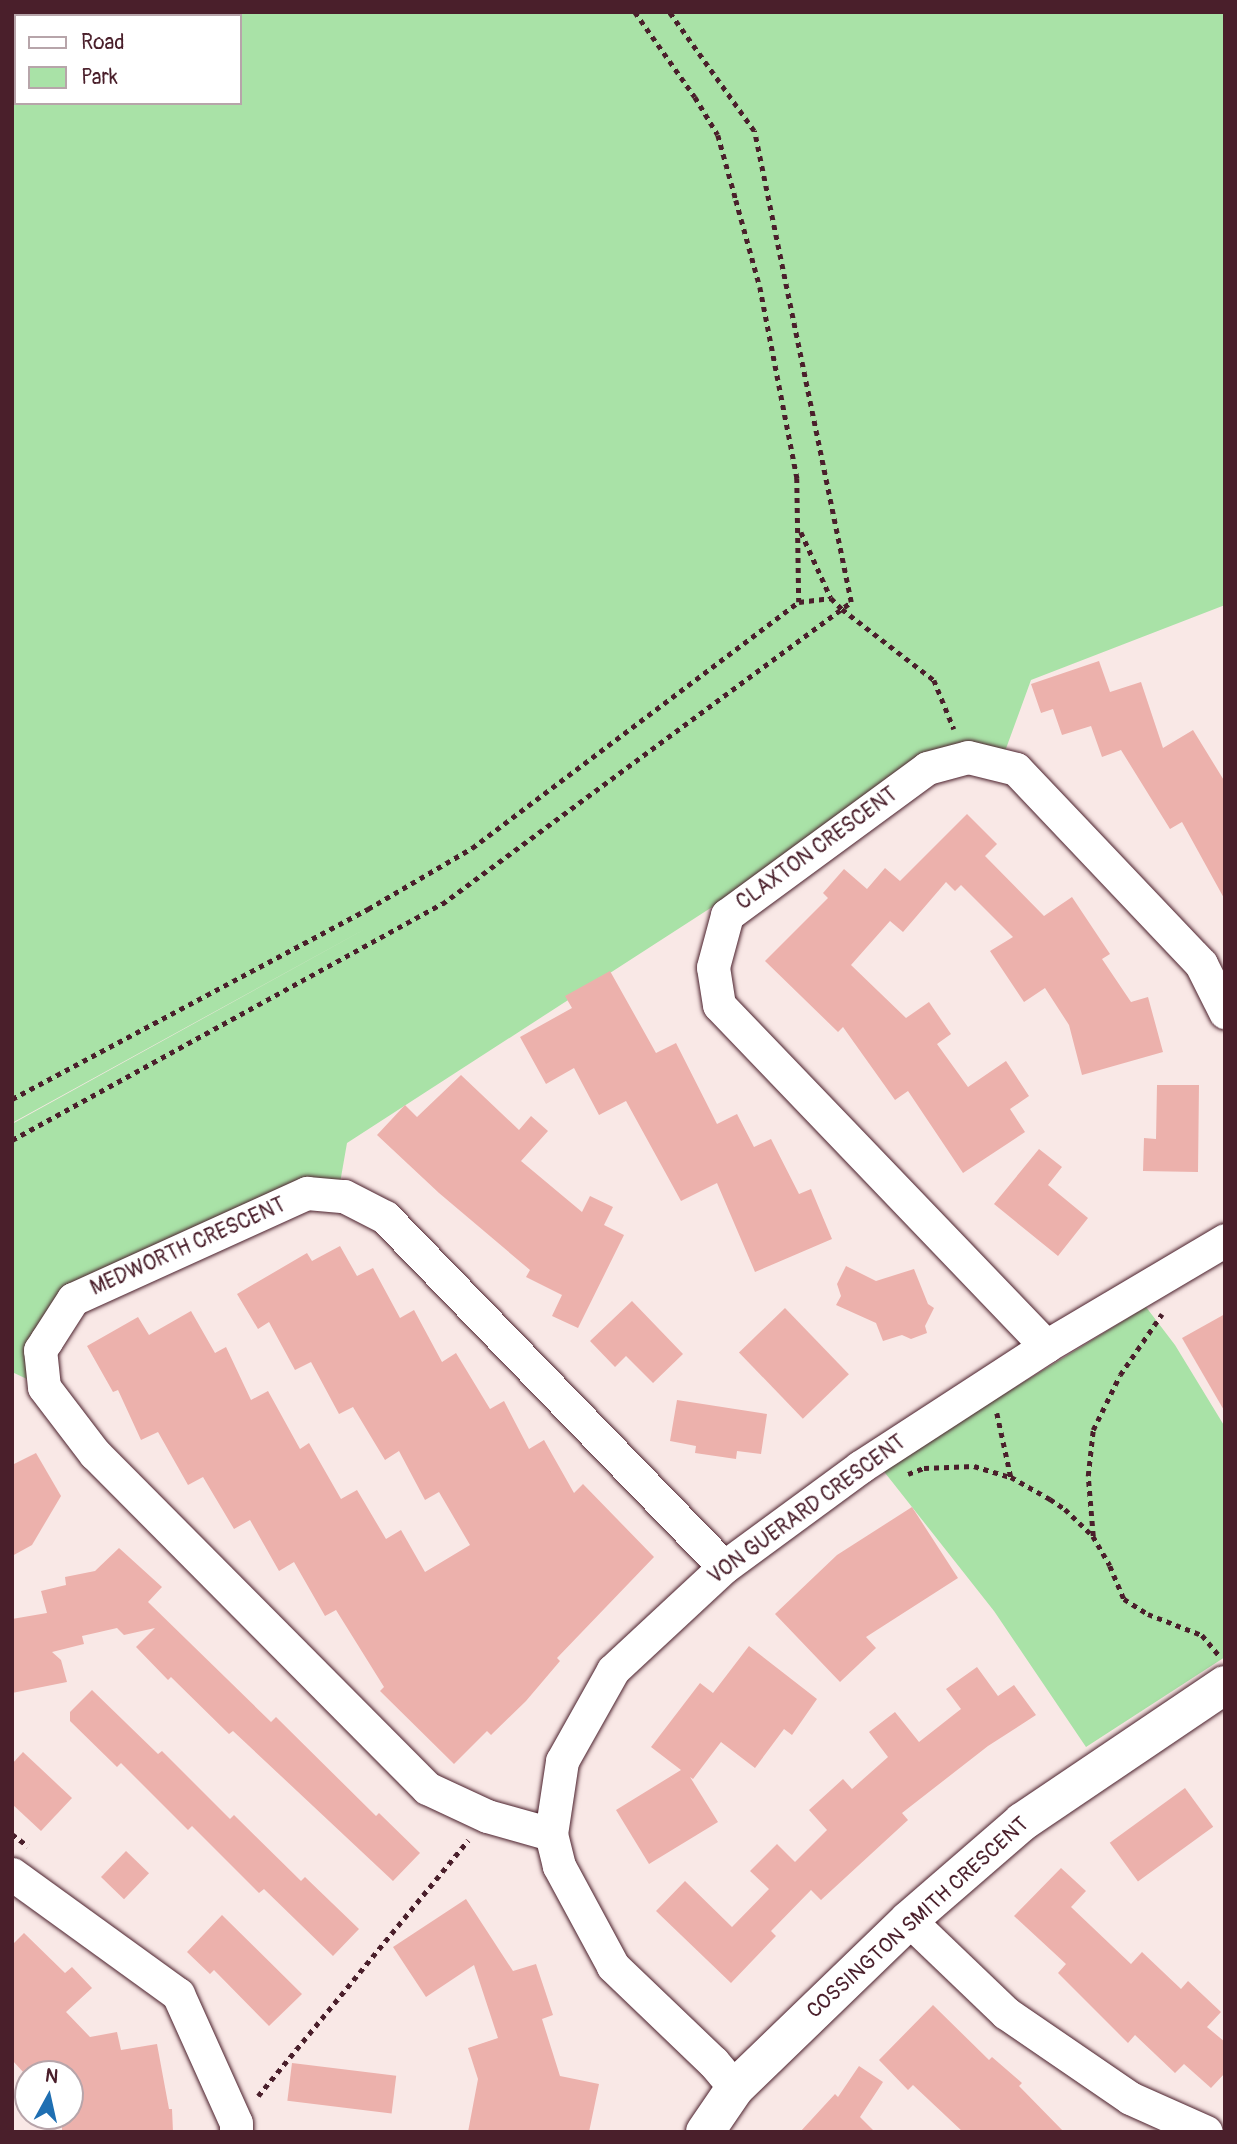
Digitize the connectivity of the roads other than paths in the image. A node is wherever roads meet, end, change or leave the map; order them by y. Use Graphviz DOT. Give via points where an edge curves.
graph roads {
  1 [pos="1225,1012"];
  2 [pos="1225,1240"];
  3 [pos="1046,1346"];
  4 [pos="724,1567"];
  5 [pos="1220,1687"];
  6 [pos="551,1834"];
  7 [pos="12,1874"];
  8 [pos="909,1920"];
  9 [pos="735,2088"];
  10 [pos="236,2127"];
  11 [pos="705,2132"];
  12 [pos="1206,2132"];
  1 -- 3 [label="street, CLAXTON CRESCENT" via="1200,964 1016,769 968,757 927,768 727,915 713,967 719,1004"];
  2 -- 3 [label="street, VON GUERARD CRESCENT"];
  3 -- 4 [label="street, VON GUERARD CRESCENT" via="860,1467"];
  4 -- 6 [label="street, VON GUERARD CRESCENT" via="613,1670 562,1761"];
  4 -- 6 [label="street, MEDWORTH CRESCENT" via="385,1217 344,1196 307,1193 73,1299 40,1350 44,1387 94,1454 427,1788 487,1816"];
  5 -- 8 [label="street, COSSINGTON SMITH CRESCENT" via="1021,1822"];
  6 -- 9 [label="street, VON GUERARD CRESCENT" via="559,1866 613,1966"];
  7 -- 10 [label="street" via="178,1994"];
  8 -- 9 [label="street, COSSINGTON SMITH CRESCENT"];
  8 -- 12 [label="street" via="1006,2013 1130,2098"];
  9 -- 11 [label="street, COSSINGTON SMITH CRESCENT"];
}
